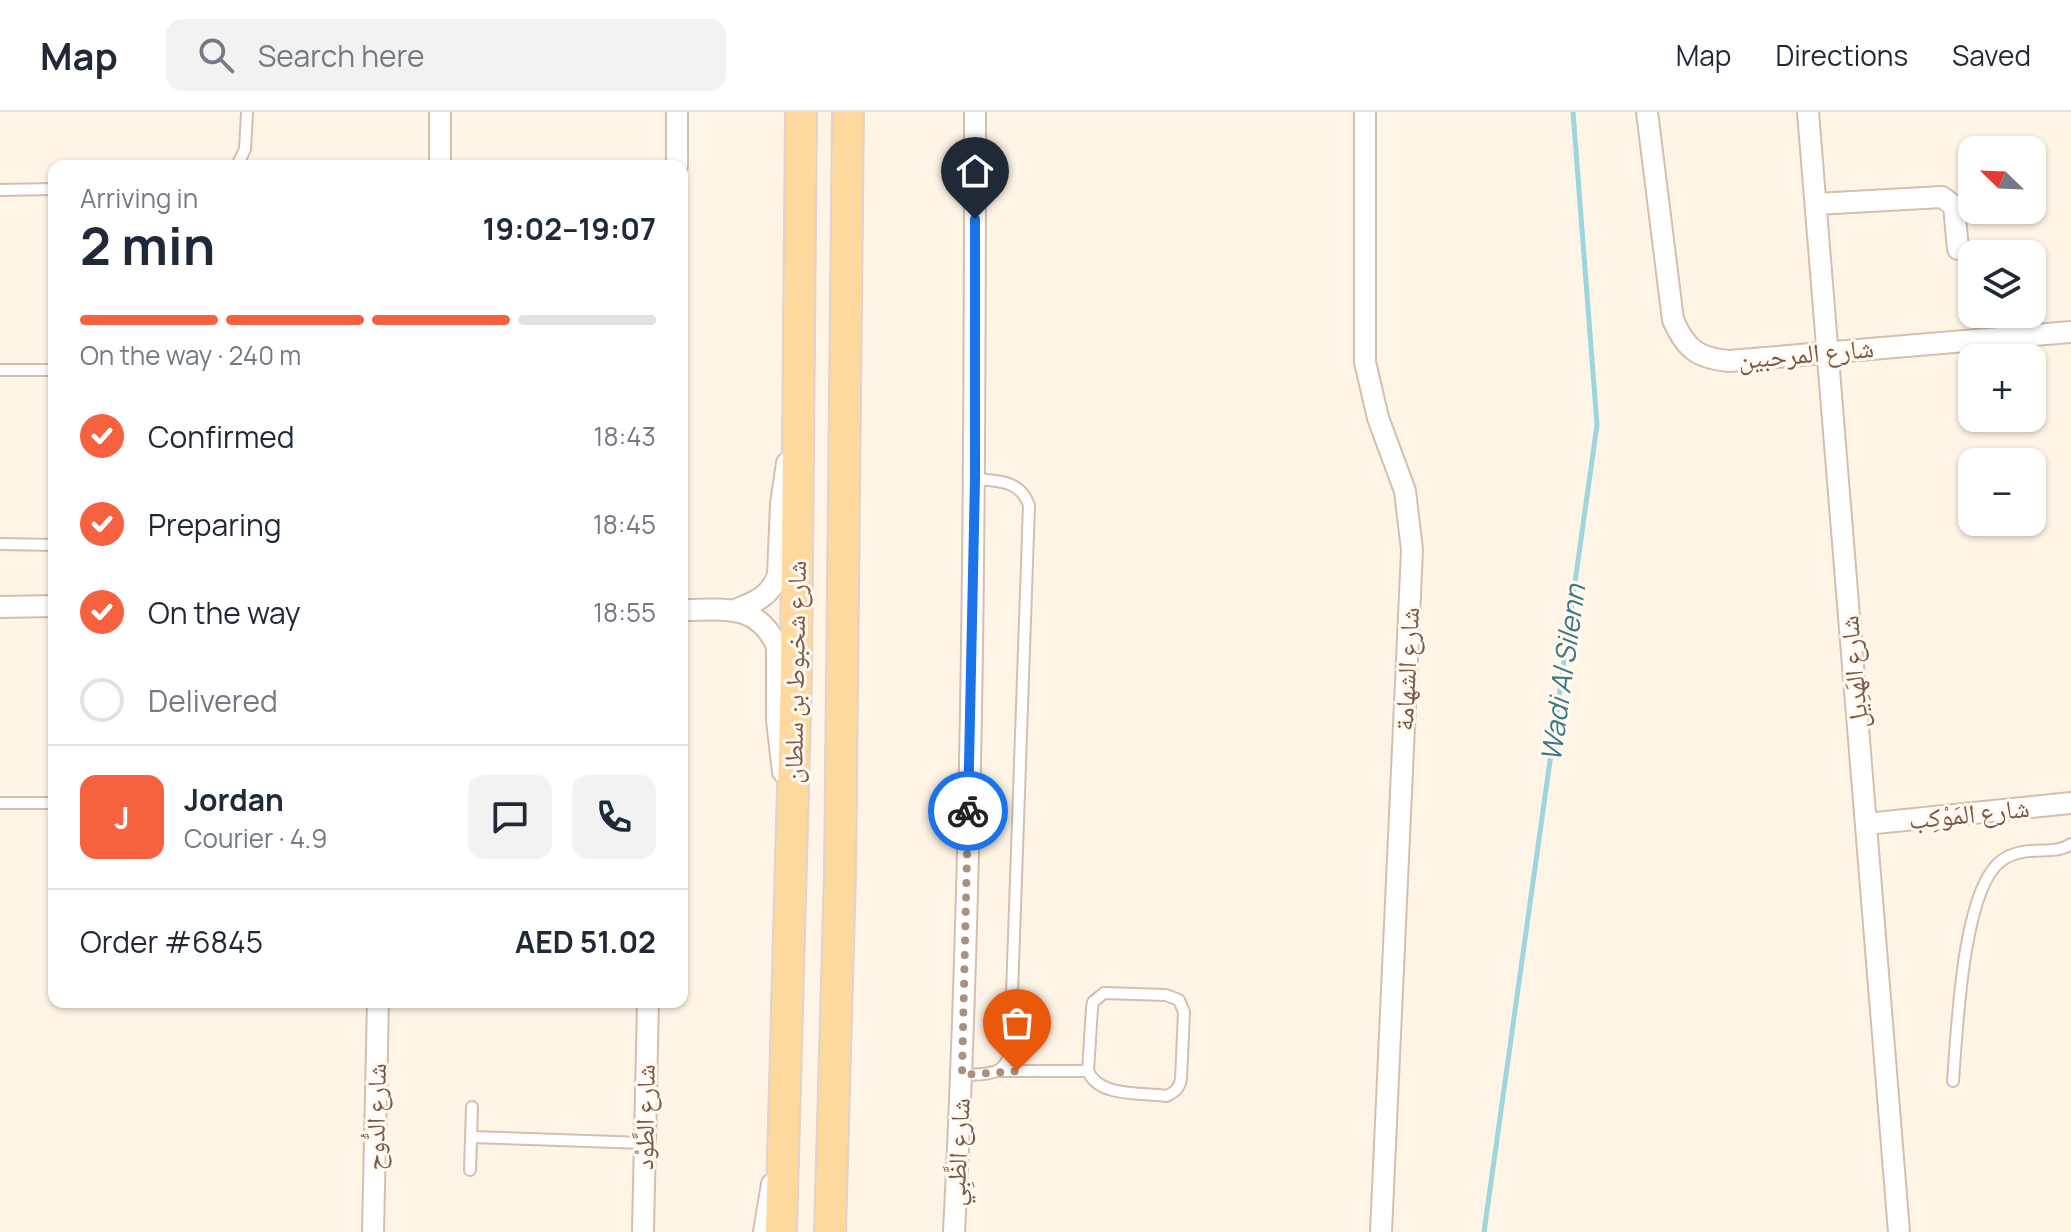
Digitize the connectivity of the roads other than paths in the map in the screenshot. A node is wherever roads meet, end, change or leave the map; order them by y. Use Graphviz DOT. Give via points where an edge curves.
graph roads {
  1 [pos="247,112"];
  2 [pos="440,112"];
  3 [pos="677,112"];
  4 [pos="801,112"];
  5 [pos="848,112"];
  6 [pos="975,112"];
  7 [pos="1365,112"];
  8 [pos="1647,112"];
  9 [pos="1808,112"];
  10 [pos="240,160"];
  11 [pos="440,160"];
  12 [pos="677,160"];
  13 [pos="48,189"];
  14 [pos="0,190"];
  15 [pos="1816,204"];
  16 [pos="1958,249"];
  17 [pos="2071,332"];
  18 [pos="1829,351"];
  19 [pos="0,370"];
  20 [pos="48,370"];
  21 [pos="799,420"];
  22 [pos="975,479"];
  23 [pos="0,544"];
  24 [pos="48,545"];
  25 [pos="48,606"];
  26 [pos="0,607"];
  27 [pos="688,610"];
  28 [pos="735,610"];
  29 [pos="0,803"];
  30 [pos="48,803"];
  31 [pos="2071,803"];
  32 [pos="793,807"];
  33 [pos="1866,824"];
  34 [pos="2071,844"];
  35 [pos="378,1008"];
  36 [pos="648,1008"];
  37 [pos="999,1071"];
  38 [pos="1088,1071"];
  39 [pos="962,1075"];
  40 [pos="1953,1081"];
  41 [pos="472,1107"];
  42 [pos="471,1137"];
  43 [pos="644,1143"];
  44 [pos="784,1147"];
  45 [pos="470,1170"];
  46 [pos="373,1232"];
  47 [pos="643,1232"];
  48 [pos="764,1232"];
  49 [pos="781,1232"];
  50 [pos="830,1232"];
  51 [pos="954,1232"];
  52 [pos="1381,1232"];
  53 [pos="1899,1232"];
  1 -- 10 [label="lane"];
  2 -- 11 [label="street"];
  3 -- 12 [label="street"];
  4 -- 21 [label="main road, شارع شخبوط بن سلطان"];
  5 -- 50 [label="main road, شارع شخبوط بن سلطان" via="840,873"];
  6 -- 22 [label="street, شارع الظَّبِي"];
  7 -- 52 [label="street, شارع الشهامة" via="1365,362 1378,418 1405,491 1412,550"];
  8 -- 18 [label="street, شارع المرحبين" via="1673,320 1680,336 1708,359"];
  9 -- 15 [label="street, شارع الهَدِيل"];
  13 -- 14 [label="lane"];
  15 -- 16 [label="street" via="1942,197 1954,206"];
  15 -- 18 [label="street, شارع الهَدِيل"];
  17 -- 18 [label="street, شارع المرحبين"];
  18 -- 33 [label="street, شارع الهَدِيل"];
  19 -- 20 [label="lane"];
  21 -- 28 [label="street" via="783,483 775,585 760,600"];
  21 -- 32 [label="main road, شارع شخبوط بن سلطان"];
  22 -- 37 [label="lane" via="1012,484 1029,505 1010,1051"];
  22 -- 39 [label="street, شارع الظَّبِي"];
  23 -- 24 [label="lane"];
  25 -- 26 [label="street"];
  27 -- 28 [label="street"];
  28 -- 32 [label="street" via="756,618 777,646 778,741"];
  29 -- 30 [label="lane"];
  31 -- 33 [label="street, شارع المَوْكِب"];
  32 -- 44 [label="main road, شارع شخبوط بن سلطان"];
  33 -- 53 [label="street, شارع الهَدِيل"];
  34 -- 40 [label="lane" via="2012,854 1983,883 1964,968"];
  35 -- 46 [label="street, شارع الدُّوح"];
  36 -- 43 [label="street, شارع الطَّوْد"];
  37 -- 38 [label="lane"];
  37 -- 39 [label="lane"];
  38 -- 38 [label="lane" via="1104,1088 1174,1093 1181,1079 1184,1012 1179,1000 1110,993 1098,997 1092,1008"];
  39 -- 51 [label="street, شارع الظَّبِي"];
  41 -- 42 [label="lane"];
  42 -- 43 [label="lane"];
  42 -- 45 [label="lane"];
  43 -- 47 [label="street, شارع الطَّوْد"];
  44 -- 48 [label="street"];
  44 -- 49 [label="main road, شارع شخبوط بن سلطان"];
}
